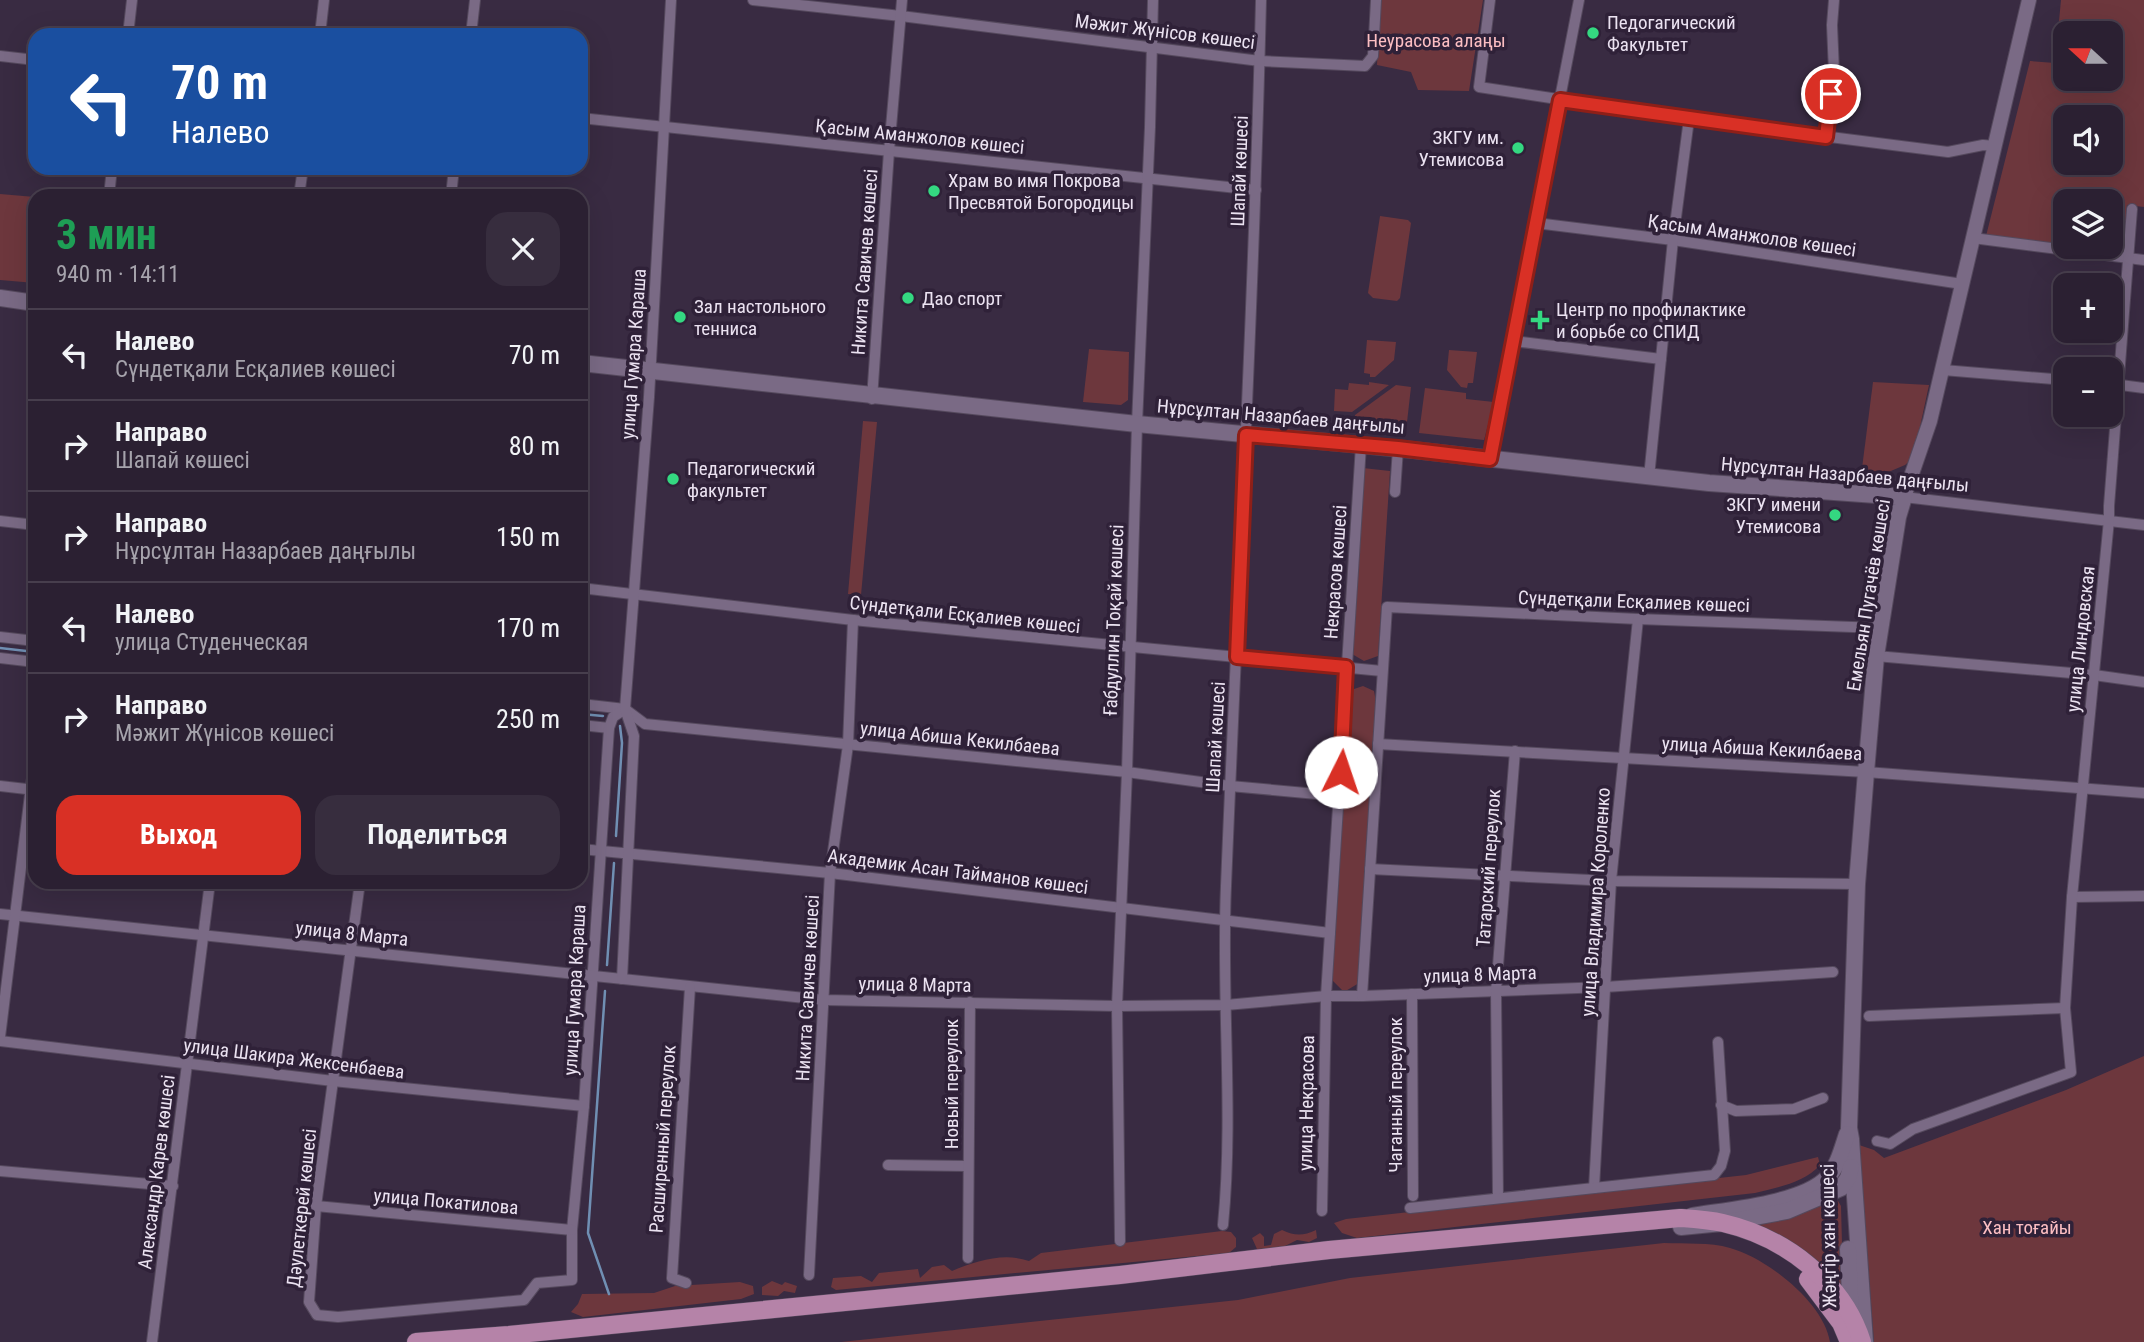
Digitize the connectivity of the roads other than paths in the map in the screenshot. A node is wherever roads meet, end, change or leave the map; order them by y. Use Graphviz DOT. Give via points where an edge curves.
graph roads {
  1 [pos="132,0"];
  2 [pos="324,0"];
  3 [pos="475,0"];
  4 [pos="671,0"];
  5 [pos="753,0"];
  6 [pos="902,0"];
  7 [pos="1153,0"];
  8 [pos="1261,0"];
  9 [pos="1376,0"];
  10 [pos="1490,0"];
  11 [pos="1579,0"];
  12 [pos="1835,0"];
  13 [pos="2029,0"];
  14 [pos="901,16"];
  15 [pos="129,28"];
  16 [pos="321,28"];
  17 [pos="472,28"];
  18 [pos="1151,46"];
  19 [pos="0,57"];
  20 [pos="28,59"];
  21 [pos="1260,61"];
  22 [pos="1560,100"];
  23 [pos="1689,118"];
  24 [pos="588,119"];
  25 [pos="664,127"];
  26 [pos="1826,137"];
  27 [pos="1994,146"];
  28 [pos="889,151"];
  29 [pos="1147,178"];
  30 [pos="1256,190"];
  31 [pos="2132,209"];
  32 [pos="1536,223"];
  33 [pos="1973,238"];
  34 [pos="1673,240"];
  35 [pos="2129,257"];
  36 [pos="2144,260"];
  37 [pos="1962,284"];
  38 [pos="0,298"];
  39 [pos="28,302"];
  40 [pos="1513,341"];
  41 [pos="2117,357"];
  42 [pos="1661,359"];
  43 [pos="588,364"];
  44 [pos="650,370"];
  45 [pos="1943,370"];
  46 [pos="2053,379"];
  47 [pos="2123,385"];
  48 [pos="2144,388"];
  49 [pos="872,398"];
  50 [pos="1137,424"];
  51 [pos="2112,427"];
  52 [pos="1246,435"];
  53 [pos="1361,445"];
  54 [pos="1398,448"];
  55 [pos="1490,459"];
  56 [pos="1649,477"];
  57 [pos="1395,492"];
  58 [pos="1904,497"];
  59 [pos="2109,520"];
  60 [pos="0,521"];
  61 [pos="28,524"];
  62 [pos="2144,525"];
  63 [pos="588,589"];
  64 [pos="633,594"];
  65 [pos="1638,619"];
  66 [pos="853,620"];
  67 [pos="1880,628"];
  68 [pos="0,637"];
  69 [pos="28,640"];
  70 [pos="1129,648"];
  71 [pos="1876,656"];
  72 [pos="1237,657"];
  73 [pos="0,658"];
  74 [pos="28,661"];
  75 [pos="1346,667"];
  76 [pos="1382,671"];
  77 [pos="2094,675"];
  78 [pos="2144,682"];
  79 [pos="588,705"];
  80 [pos="625,709"];
  81 [pos="588,726"];
  82 [pos="608,728"];
  83 [pos="848,744"];
  84 [pos="1378,744"];
  85 [pos="1515,751"];
  86 [pos="1624,757"];
  87 [pos="1127,772"];
  88 [pos="1866,772"];
  89 [pos="0,786"];
  90 [pos="1230,786"];
  91 [pos="2084,788"];
  92 [pos="28,789"];
  93 [pos="2144,793"];
  94 [pos="1339,796"];
  95 [pos="28,827"];
  96 [pos="588,850"];
  97 [pos="599,851"];
  98 [pos="629,855"];
  99 [pos="1370,869"];
  100 [pos="830,873"];
  101 [pos="1504,877"];
  102 [pos="1611,881"];
  103 [pos="1857,884"];
  104 [pos="209,889"];
  105 [pos="359,889"];
  106 [pos="2144,896"];
  107 [pos="2072,898"];
  108 [pos="1122,909"];
  109 [pos="0,914"];
  110 [pos="16,915"];
  111 [pos="1224,921"];
  112 [pos="1330,933"];
  113 [pos="203,935"];
  114 [pos="350,950"];
  115 [pos="1833,971"];
  116 [pos="593,976"];
  117 [pos="622,979"];
  118 [pos="1605,986"];
  119 [pos="690,987"];
  120 [pos="1496,991"];
  121 [pos="1412,994"];
  122 [pos="1326,996"];
  123 [pos="1362,996"];
  124 [pos="824,1000"];
  125 [pos="970,1002"];
  126 [pos="1226,1005"];
  127 [pos="1117,1006"];
  128 [pos="2065,1008"];
  129 [pos="1869,1016"];
  130 [pos="0,1039"];
  131 [pos="1718,1042"];
  132 [pos="188,1063"];
  133 [pos="333,1081"];
  134 [pos="1823,1098"];
  135 [pos="1721,1105"];
  136 [pos="584,1106"];
  137 [pos="1849,1128"];
  138 [pos="1877,1141"];
  139 [pos="1852,1157"];
  140 [pos="888,1165"];
  141 [pos="968,1166"];
  142 [pos="0,1171"];
  143 [pos="1845,1184"];
  144 [pos="173,1186"];
  145 [pos="1594,1188"];
  146 [pos="1498,1198"];
  147 [pos="317,1206"];
  148 [pos="1322,1211"];
  149 [pos="1680,1222"];
  150 [pos="1722,1223"];
  151 [pos="1223,1225"];
  152 [pos="572,1230"];
  153 [pos="1120,1241"];
  154 [pos="968,1258"];
  155 [pos="809,1275"];
  156 [pos="572,1280"];
  157 [pos="686,1283"];
  158 [pos="1851,1316"];
  159 [pos="152,1342"];
  160 [pos="416,1342"];
  161 [pos="540,1342"];
  162 [pos="1850,1342"];
  163 [pos="1863,1342"];
  1 -- 15 [label="street"];
  2 -- 16 [label="street"];
  3 -- 17 [label="street"];
  4 -- 25 [label="street, улица Гумара Караша"];
  5 -- 14 [label="street, Мәжит Жүнісов көшесі"];
  6 -- 14 [label="street, Никита Савичев көшесі"];
  7 -- 18 [label="street, Ғабдуллин Тоқай көшесі"];
  8 -- 21 [label="street, Шапай көшесі"];
  9 -- 21 [label="street, Мәжит Жүнісов көшесі" via="1373,56 1365,66"];
  10 -- 22 [label="street" via="1479,87"];
  11 -- 22 [label="street"];
  12 -- 26 [label="street" via="1834,72"];
  13 -- 27 [label="street, Емельян Пугачёв көшесі"];
  14 -- 18 [label="street, Мәжит Жүнісов көшесі"];
  14 -- 28 [label="street, Никита Савичев көшесі"];
  18 -- 21 [label="street, Мәжит Жүнісов көшесі"];
  18 -- 29 [label="street, Ғабдуллин Тоқай көшесі"];
  19 -- 20 [label="street"];
  21 -- 30 [label="street, Шапай көшесі"];
  22 -- 23 [label="street"];
  22 -- 32 [label="street"];
  23 -- 26 [label="street"];
  23 -- 34 [label="street"];
  24 -- 25 [label="street, Қасым Аманжолов көшесі"];
  25 -- 28 [label="street, Қасым Аманжолов көшесі"];
  25 -- 44 [label="street, улица Гумара Караша"];
  26 -- 27 [label="street" via="1948,152"];
  27 -- 33 [label="street, Емельян Пугачёв көшесі"];
  28 -- 29 [label="street, Қасым Аманжолов көшесі"];
  28 -- 49 [label="street, Никита Савичев көшесі"];
  29 -- 30 [label="street, Қасым Аманжолов көшесі"];
  29 -- 50 [label="street, Ғабдуллин Тоқай көшесі"];
  30 -- 52 [label="street, Шапай көшесі"];
  31 -- 35 [label="street, улица Линдовская"];
  32 -- 34 [label="street, Қасым Аманжолов көшесі"];
  32 -- 40 [label="street"];
  33 -- 35 [label="street"];
  33 -- 37 [label="street, Емельян Пугачёв көшесі"];
  34 -- 37 [label="street, Қасым Аманжолов көшесі"];
  34 -- 42 [label="street"];
  35 -- 36 [label="street"];
  35 -- 41 [label="street, улица Линдовская"];
  37 -- 45 [label="street, Емельян Пугачёв көшесі"];
  38 -- 39 [label="main road"];
  40 -- 42 [label="street"];
  40 -- 55 [label="street"];
  42 -- 56 [label="street"];
  43 -- 44 [label="main road, Нұрсұлтан Назарбаев даңғылы"];
  44 -- 49 [label="main road, Нұрсұлтан Назарбаев даңғылы"];
  44 -- 64 [label="street, улица Гумара Караша"];
  45 -- 46 [label="street"];
  45 -- 58 [label="street, Емельян Пугачёв көшесі"];
  47 -- 48 [label="street"];
  49 -- 50 [label="main road, Нұрсұлтан Назарбаев даңғылы"];
  50 -- 52 [label="main road, Нұрсұлтан Назарбаев даңғылы"];
  50 -- 70 [label="street, Ғабдуллин Тоқай көшесі"];
  51 -- 59 [label="street, улица Линдовская"];
  52 -- 53 [label="main road, Нұрсұлтан Назарбаев даңғылы"];
  52 -- 72 [label="street, Шапай көшесі"];
  53 -- 54 [label="main road, Нұрсұлтан Назарбаев даңғылы"];
  53 -- 75 [label="street, Некрасов көшесі"];
  54 -- 55 [label="main road, Нұрсұлтан Назарбаев даңғылы"];
  54 -- 57 [label="street"];
  55 -- 56 [label="main road, Нұрсұлтан Назарбаев даңғылы"];
  56 -- 58 [label="main road, Нұрсұлтан Назарбаев даңғылы"];
  58 -- 59 [label="street, Нұрсұлтан Назарбаев даңғылы"];
  58 -- 67 [label="main road, Емельян Пугачёв көшесі"];
  59 -- 62 [label="street, Нұрсұлтан Назарбаев даңғылы"];
  59 -- 77 [label="street, улица Линдовская"];
  60 -- 61 [label="street"];
  63 -- 64 [label="street, Сүндетқали Есқалиев көшесі"];
  64 -- 66 [label="street, Сүндетқали Есқалиев көшесі"];
  64 -- 80 [label="street, улица Гумара Караша"];
  65 -- 67 [label="street, Сүндетқали Есқалиев көшесі"];
  65 -- 76 [label="street, Сүндетқали Есқалиев көшесі" via="1387,607"];
  65 -- 86 [label="street, улица Владимира Короленко"];
  66 -- 70 [label="street, Сүндетқали Есқалиев көшесі"];
  66 -- 83 [label="street, Никита Савичев көшесі"];
  67 -- 71 [label="main road, Емельян Пугачёв көшесі"];
  68 -- 69 [label="street"];
  70 -- 72 [label="street, Сүндетқали Есқалиев көшесі"];
  70 -- 87 [label="street, Ғабдуллин Тоқай көшесі"];
  71 -- 77 [label="street"];
  71 -- 88 [label="main road, Емельян Пугачёв көшесі"];
  72 -- 75 [label="street, Сүндетқали Есқалиев көшесі"];
  72 -- 90 [label="street, Шапай көшесі"];
  73 -- 74 [label="street"];
  75 -- 76 [label="street, Сүндетқали Есқалиев көшесі"];
  75 -- 94 [label="street, Некрасов көшесі"];
  76 -- 84 [label="street"];
  77 -- 78 [label="street"];
  77 -- 91 [label="street, улица Линдовская"];
  79 -- 80 [label="street, улица Абиша Кекилбаева"];
  80 -- 82 [label="street" via="613,717"];
  80 -- 83 [label="street, улица Абиша Кекилбаева" via="645,724"];
  80 -- 98 [label="street, улица Гумара Караша" via="634,736"];
  81 -- 82 [label="street"];
  82 -- 97 [label="street, улица Гумара Караша"];
  83 -- 87 [label="street, улица Абиша Кекилбаева"];
  83 -- 100 [label="street, Никита Савичев көшесі"];
  84 -- 85 [label="street, улица Абиша Кекилбаева"];
  84 -- 99 [label="street"];
  85 -- 86 [label="street, улица Абиша Кекилбаева"];
  85 -- 101 [label="street, Татарский переулок"];
  86 -- 88 [label="street, улица Абиша Кекилбаева"];
  86 -- 102 [label="street, улица Владимира Короленко"];
  87 -- 90 [label="street, улица Абиша Кекилбаева"];
  87 -- 108 [label="street, Ғабдуллин Тоқай көшесі"];
  88 -- 91 [label="street, улица Абиша Кекилбаева"];
  88 -- 103 [label="main road, Емельян Пугачёв көшесі"];
  89 -- 92 [label="street"];
  90 -- 94 [label="street, улица Абиша Кекилбаева"];
  90 -- 111 [label="street, Шапай көшесі"];
  91 -- 93 [label="street, улица Абиша Кекилбаева"];
  91 -- 107 [label="street, улица Линдовская"];
  94 -- 112 [label="street, Некрасов көшесі"];
  95 -- 110 [label="street"];
  96 -- 97 [label="street, Академик Асан Тайманов көшесі"];
  97 -- 98 [label="street, Академик Асан Тайманов көшесі"];
  97 -- 116 [label="street, улица Гумара Караша"];
  98 -- 100 [label="street, Академик Асан Тайманов көшесі"];
  98 -- 117 [label="street, улица Гумара Караша"];
  99 -- 101 [label="street"];
  99 -- 123 [label="street"];
  100 -- 108 [label="street, Академик Асан Тайманов көшесі"];
  100 -- 124 [label="street, Никита Савичев көшесі"];
  101 -- 102 [label="street"];
  101 -- 120 [label="street, Татарский переулок"];
  102 -- 103 [label="street"];
  102 -- 118 [label="street, улица Владимира Короленко"];
  103 -- 137 [label="main road, Емельян Пугачёв көшесі"];
  104 -- 113 [label="street, Александр Карев көшесі"];
  105 -- 114 [label="street, Дәулеткерей көшесі"];
  106 -- 107 [label="street"];
  107 -- 128 [label="street, улица Линдовская"];
  108 -- 111 [label="street, Академик Асан Тайманов көшесі"];
  108 -- 127 [label="street, Ғабдуллин Тоқай көшесі"];
  109 -- 110 [label="street, улица 8 Марта"];
  110 -- 113 [label="street, улица 8 Марта"];
  110 -- 130 [label="street"];
  111 -- 112 [label="street, Академик Асан Тайманов көшесі"];
  111 -- 126 [label="street, Шапай көшесі"];
  112 -- 122 [label="street, Некрасов көшесі"];
  113 -- 114 [label="street, улица 8 Марта"];
  113 -- 132 [label="street, Александр Карев көшесі"];
  114 -- 116 [label="street, улица 8 Марта"];
  114 -- 133 [label="street, Дәулеткерей көшесі"];
  115 -- 118 [label="street, улица 8 Марта"];
  116 -- 117 [label="street, улица 8 Марта"];
  116 -- 136 [label="street, улица Гумара Караша"];
  117 -- 119 [label="street, улица 8 Марта"];
  118 -- 120 [label="street, улица 8 Марта"];
  118 -- 145 [label="street, улица Владимира Короленко"];
  119 -- 124 [label="street, улица 8 Марта"];
  119 -- 157 [label="street, Расширенный переулок" via="671,1278"];
  120 -- 121 [label="street, улица 8 Марта"];
  120 -- 146 [label="street, Татарский переулок"];
  121 -- 123 [label="street, улица 8 Марта"];
  121 -- 146 [label="street, Чаганный переулок" via="1412,1202"];
  122 -- 123 [label="street, улица 8 Марта"];
  122 -- 126 [label="street, улица 8 Марта"];
  122 -- 148 [label="street, улица Некрасова"];
  124 -- 125 [label="street, улица 8 Марта"];
  124 -- 155 [label="street, Никита Савичев көшесі"];
  125 -- 127 [label="street, улица 8 Марта"];
  125 -- 141 [label="street, Новый переулок"];
  126 -- 127 [label="street, улица 8 Марта"];
  126 -- 151 [label="street, Шапай көшесі"];
  127 -- 153 [label="street, Ғабдуллин Тоқай көшесі"];
  128 -- 129 [label="street"];
  128 -- 138 [label="street, улица Линдовская" via="2071,1072 1913,1129 1890,1144"];
  130 -- 132 [label="street, улица Шакира Жексенбаева"];
  131 -- 135 [label="street"];
  132 -- 133 [label="street, улица Шакира Жексенбаева"];
  132 -- 144 [label="street, Александр Карев көшесі"];
  133 -- 136 [label="street, улица Шакира Жексенбаева"];
  133 -- 147 [label="street, Дәулеткерей көшесі"];
  134 -- 135 [label="street" via="1794,1109 1737,1111"];
  135 -- 145 [label="street" via="1725,1151 1714,1175"];
  136 -- 152 [label="street, улица Гумара Караша"];
  137 -- 139 [label="main road, Емельян Пугачёв көшесі"];
  137 -- 143 [label="main road, Жәңгір хан көшесі"];
  137 -- 149 [label="main road, Емельян Пугачёв көшесі" via="1836,1166 1825,1181 1790,1198"];
  139 -- 143 [label="main road"];
  139 -- 163 [label="main road, Жәңгір хан көшесі"];
  140 -- 141 [label="street, Новый переулок"];
  141 -- 154 [label="street, Новый переулок"];
  142 -- 144 [label="street"];
  143 -- 150 [label="main road" via="1787,1211"];
  143 -- 158 [label="main road, Жәңгір хан көшесі"];
  144 -- 159 [label="street, Александр Карев көшесі"];
  145 -- 146 [label="street"];
  147 -- 152 [label="street, улица Покатилова"];
  147 -- 156 [label="street, Дәулеткерей көшесі" via="309,1302 317,1315 338,1317 524,1300 537,1283"];
  149 -- 150 [label="main road"];
  149 -- 160 [label="main road" via="1329,1250 1064,1281"];
  149 -- 161 [label="main road" via="1120,1285"];
  149 -- 162 [label="main road" via="1741,1238 1788,1261 1819,1292"];
  150 -- 158 [label="main road" via="1763,1237 1794,1255 1828,1284"];
  152 -- 156 [label="street, улица Гумара Караша"];
  158 -- 162 [label="main road, Жәңгір хан көшесі"];
  158 -- 163 [label="main road"];
}
